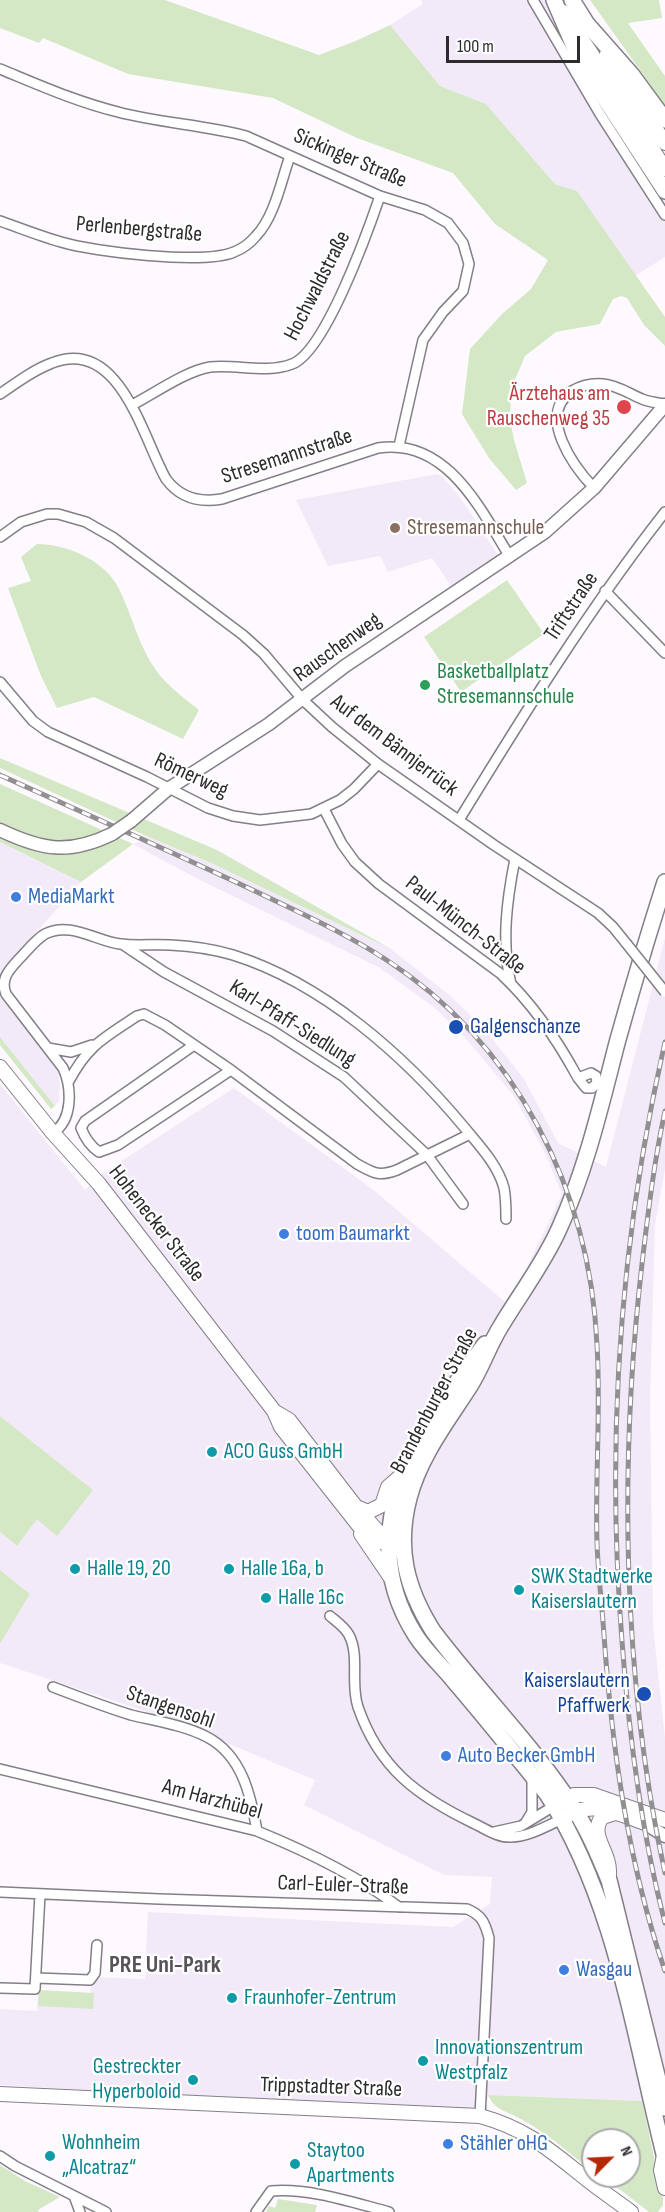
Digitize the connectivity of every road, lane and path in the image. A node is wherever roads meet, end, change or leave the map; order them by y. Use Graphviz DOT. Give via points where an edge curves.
graph roads {
  1 [pos="533,0"];
  2 [pos="562,2"];
  3 [pos="587,24"];
  4 [pos="0,69"];
  5 [pos="665,120"];
  6 [pos="665,142"];
  7 [pos="290,156"];
  8 [pos="665,169"];
  9 [pos="665,191"];
  10 [pos="380,196"];
  11 [pos="665,215"];
  12 [pos="0,221"];
  13 [pos="0,394"];
  14 [pos="132,405"];
  15 [pos="665,405"];
  16 [pos="399,446"];
  17 [pos="594,488"];
  18 [pos="665,512"];
  19 [pos="0,537"];
  20 [pos="510,557"];
  21 [pos="605,591"];
  22 [pos="665,653"];
  23 [pos="0,682"];
  24 [pos="303,700"];
  25 [pos="378,764"];
  26 [pos="168,789"];
  27 [pos="324,809"];
  28 [pos="459,820"];
  29 [pos="0,830"];
  30 [pos="515,859"];
  31 [pos="665,882"];
  32 [pos="122,945"];
  33 [pos="511,984"];
  34 [pos="665,992"];
  35 [pos="93,1045"];
  36 [pos="194,1045"];
  37 [pos="48,1048"];
  38 [pos="0,1067"];
  39 [pos="231,1070"];
  40 [pos="578,1078"];
  41 [pos="69,1082"];
  42 [pos="53,1133"];
  43 [pos="470,1134"];
  44 [pos="427,1155"];
  45 [pos="463,1204"];
  46 [pos="506,1219"];
  47 [pos="499,1328"];
  48 [pos="403,1474"];
  49 [pos="352,1509"];
  50 [pos="396,1545"];
  51 [pos="391,1579"];
  52 [pos="330,1616"];
  53 [pos="53,1687"];
  54 [pos="2,1772"];
  55 [pos="531,1775"];
  56 [pos="565,1809"];
  57 [pos="616,1813"];
  58 [pos="665,1820"];
  59 [pos="646,1824"];
  60 [pos="521,1826"];
  61 [pos="665,1829"];
  62 [pos="257,1831"];
  63 [pos="494,1832"];
  64 [pos="665,1836"];
  65 [pos="609,1880"];
  66 [pos="0,1892"];
  67 [pos="40,1894"];
  68 [pos="399,1907"];
  69 [pos="96,1945"];
  70 [pos="36,1978"];
  71 [pos="0,1988"];
  72 [pos="0,2094"];
  73 [pos="665,2108"];
  74 [pos="480,2116"];
  75 [pos="0,2156"];
  76 [pos="665,2156"];
  77 [pos="665,2188"];
  78 [pos="74,2196"];
  79 [pos="80,2212"];
  80 [pos="106,2212"];
  81 [pos="256,2212"];
  82 [pos="389,2212"];
  83 [pos="631,2212"];
  1 -- 11 [label="street"];
  2 -- 3 [label="main road"];
  2 -- 8 [label="main road"];
  2 -- 9 [label="main road" via="576,51"];
  3 -- 5 [label="main road"];
  3 -- 6 [label="main road"];
  4 -- 7 [label="street, Sickinger Straße" via="83,102 154,120 225,130"];
  7 -- 10 [label="street, Sickinger Straße"];
  7 -- 12 [label="street, Perlenbergstraße" via="267,222 234,252 208,256 107,251 62,243"];
  10 -- 14 [label="street, Hochwaldstraße" via="361,248 306,357 277,368 207,368"];
  10 -- 16 [label="street, Sickinger Straße" via="425,210 448,223 463,243 469,264 462,291 423,340"];
  13 -- 14 [label="street, Stresemannstraße" via="53,362 77,359 112,377"];
  14 -- 16 [label="street, Stresemannstraße" via="166,479 173,488 195,500 222,499 362,453"];
  15 -- 17 [label="street, Rauschenweg"];
  15 -- 17 [label="street" via="606,384 591,384 569,393 557,420 561,438 580,473"];
  16 -- 20 [label="street, Stresemannstraße" via="428,455 457,479"];
  17 -- 20 [label="street, Rauschenweg"];
  18 -- 21 [label="street, Triftstraße"];
  19 -- 24 [label="street, Auf dem Bännjerrück" via="21,522 46,514 74,518 100,529 243,635"];
  20 -- 24 [label="street, Rauschenweg" via="345,666"];
  21 -- 22 [label="street"];
  21 -- 28 [label="street, Triftstraße"];
  23 -- 26 [label="street, Römerweg" via="33,721 48,732"];
  24 -- 25 [label="street, Auf dem Bännjerrück"];
  24 -- 26 [label="street, Rauschenweg"];
  25 -- 27 [label="street, Römerweg" via="354,789"];
  25 -- 28 [label="street, Auf dem Bännjerrück"];
  26 -- 27 [label="street, Römerweg" via="208,808 260,820"];
  26 -- 29 [label="street, Rauschenweg, bridge" via="131,821 92,844 58,849 36,845"];
  27 -- 33 [label="street, Paul-Münch-Straße" via="355,862"];
  28 -- 30 [label="street, Auf dem Bännjerrück"];
  30 -- 33 [label="street" via="507,910 507,968"];
  30 -- 34 [label="street, Auf dem Bännjerrück, bridge" via="597,913"];
  31 -- 47 [label="main road, Brandenburger Straße" via="570,1200 559,1229"];
  32 -- 37 [label="street, Karl-Pfaff-Siedlung" via="74,931 53,931 44,935 9,971 3,987 6,994"];
  32 -- 43 [label="street, Karl-Pfaff-Siedlung" via="209,950 257,964 294,982 344,1013 392,1051"];
  32 -- 44 [label="street, Karl-Pfaff-Siedlung" via="273,1030 345,1077"];
  33 -- 40 [label="street, Paul-Münch-Straße" via="549,1031"];
  35 -- 36 [label="street" via="144,1014"];
  35 -- 37 [label="street" via="71,1052"];
  35 -- 41 [label="street"];
  36 -- 39 [label="street"];
  36 -- 39 [label="street" via="85,1121 81,1128 93,1148 99,1152 118,1145"];
  37 -- 41 [label="street, Karl-Pfaff-Siedlung"];
  38 -- 42 [label="main road, Hohenecker Straße"];
  39 -- 44 [label="street" via="375,1174 388,1174"];
  41 -- 42 [label="street" via="67,1116 62,1127"];
  42 -- 49 [label="main road, Hohenecker Straße" via="99,1184 274,1411 280,1427"];
  43 -- 44 [label="street"];
  43 -- 46 [label="street, Karl-Pfaff-Siedlung" via="497,1170 504,1187"];
  44 -- 45 [label="street, Karl-Pfaff-Siedlung"];
  47 -- 48 [label="main road, Brandenburger Straße" via="428,1425"];
  47 -- 50 [label="main road, Brandenburger Straße" via="480,1370 440,1430 417,1476"];
  48 -- 49 [label="main road" via="388,1487 382,1505 368,1512"];
  48 -- 50 [label="main road, Brandenburger Straße" via="393,1507"];
  49 -- 50 [label="main road, Hohenecker Straße" via="367,1536"];
  49 -- 51 [label="main road, Hohenecker Straße"];
  50 -- 51 [label="main road, Brandenburger Straße"];
  50 -- 56 [label="main road, Brandenburger Straße" via="411,1589 433,1631 504,1716"];
  51 -- 55 [label="main road, Brandenburger Straße" via="416,1636"];
  52 -- 63 [label="street" via="349,1634 357,1704 386,1762 425,1798"];
  53 -- 62 [label="street, Stangensohl" via="208,1737 242,1773"];
  54 -- 62 [label="street, Am Harzhübel"];
  55 -- 56 [label="main road, Brandenburger Straße"];
  55 -- 60 [label="street" via="532,1812"];
  56 -- 57 [label="main road" via="596,1808"];
  56 -- 58 [label="main road" via="574,1795 594,1795"];
  56 -- 60 [label="street"];
  56 -- 63 [label="street" via="520,1836 510,1838"];
  56 -- 65 [label="main road, Brandenburger Straße"];
  56 -- 76 [label="main road, Brandenburger Straße" via="604,1915"];
  57 -- 59 [label="main road"];
  57 -- 65 [label="main road" via="602,1817 596,1827 610,1864"];
  59 -- 61 [label="main road"];
  59 -- 64 [label="street"];
  60 -- 63 [label="street"];
  62 -- 68 [label="street, Am Harzhübel" via="366,1884"];
  65 -- 73 [label="main road, Brandenburger Straße"];
  66 -- 67 [label="street, Carl-Euler-Straße"];
  67 -- 68 [label="street, Carl-Euler-Straße"];
  67 -- 70 [label="street"];
  68 -- 74 [label="street, Carl-Euler-Straße" via="467,1909 476,1912 486,1924 489,1958"];
  69 -- 70 [label="street" via="95,1973 90,1980"];
  70 -- 71 [label="street" via="35,1989"];
  72 -- 74 [label="main road, Trippstadter Straße"];
  74 -- 83 [label="main road, Trippstadter Straße" via="502,2122 551,2149"];
  75 -- 78 [label="street"];
  76 -- 77 [label="main road" via="661,2170"];
  78 -- 79 [label="street"];
  78 -- 80 [label="street"];
  81 -- 82 [label="street" via="272,2191 285,2190"];
}
